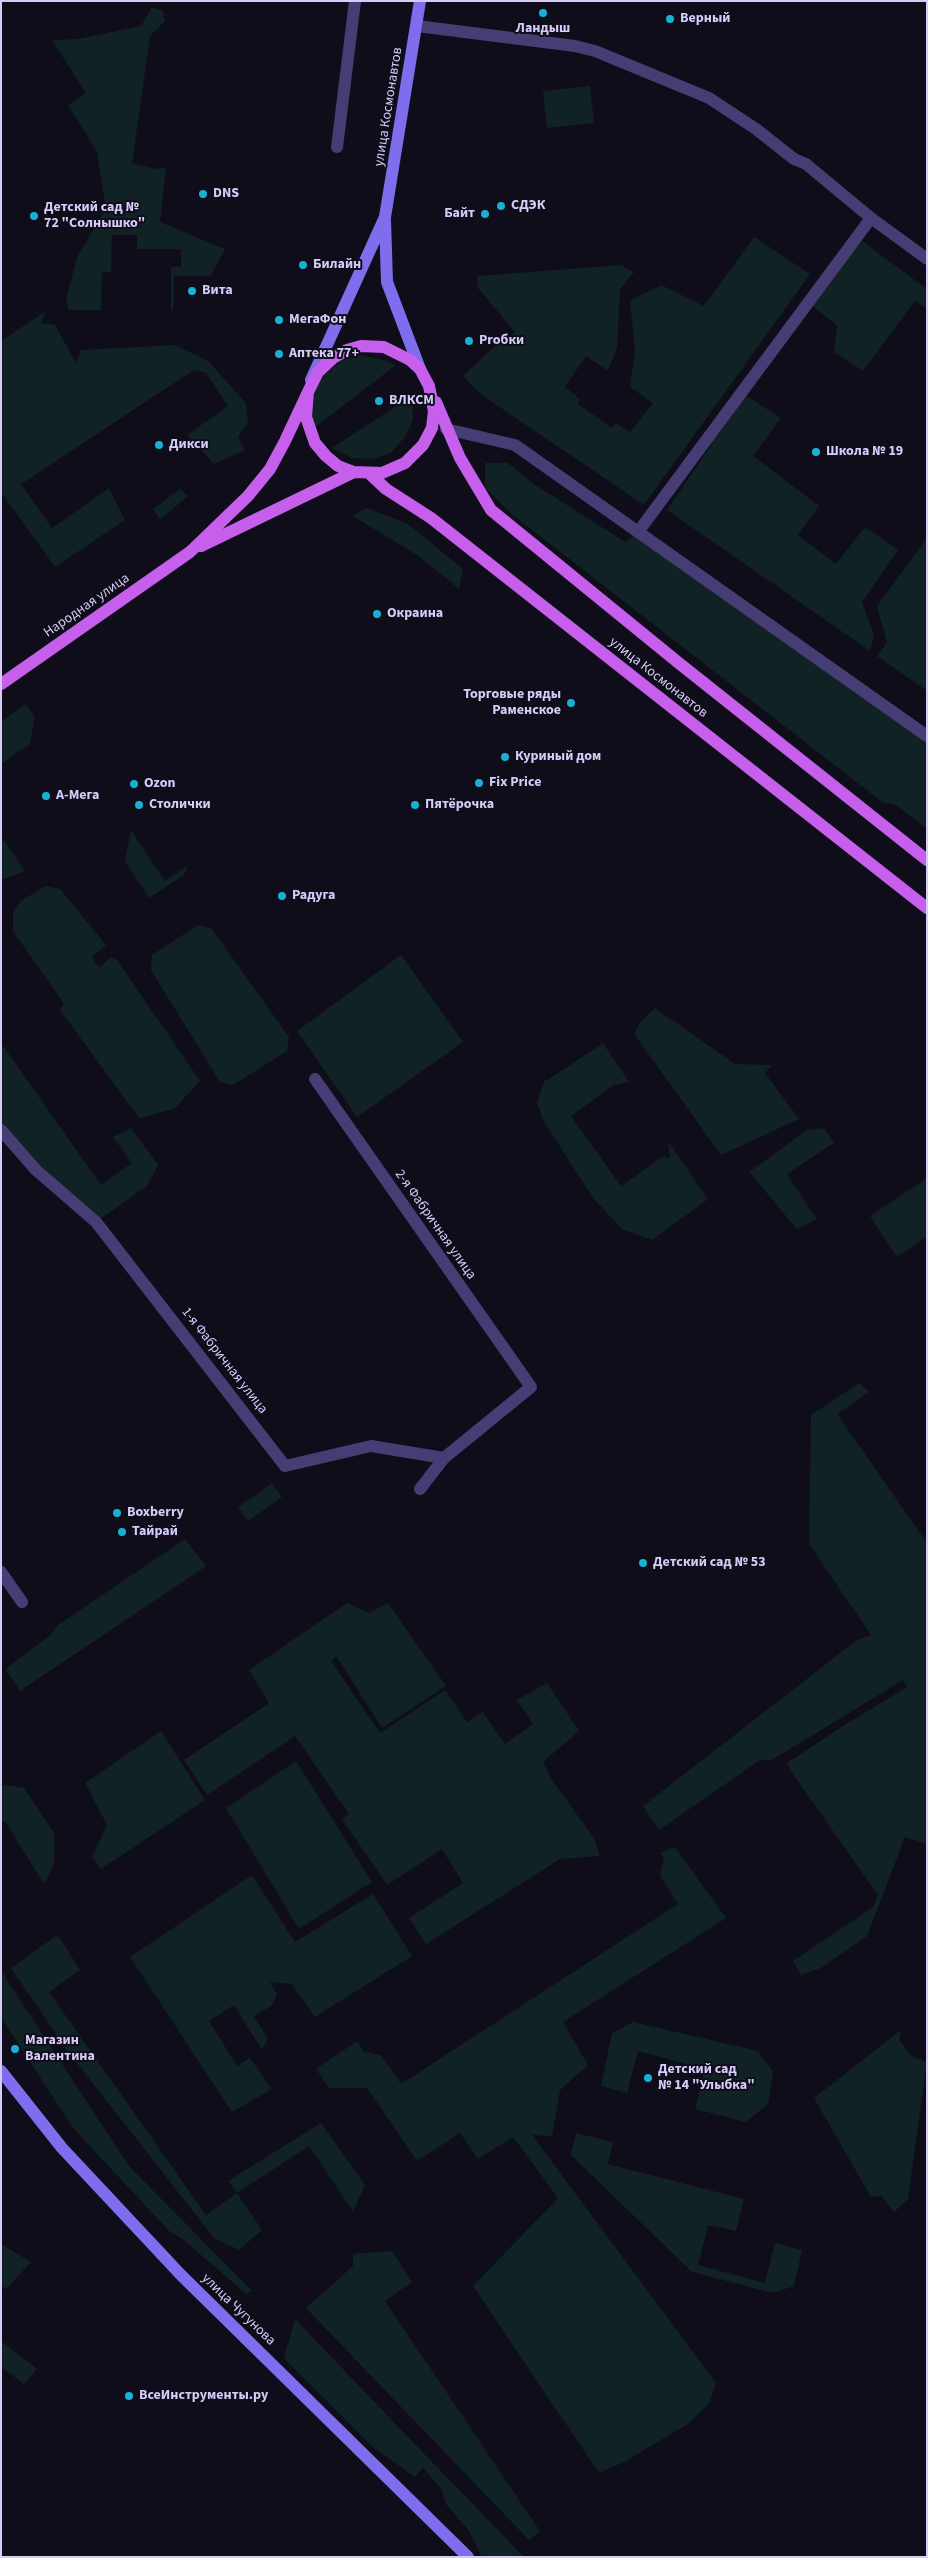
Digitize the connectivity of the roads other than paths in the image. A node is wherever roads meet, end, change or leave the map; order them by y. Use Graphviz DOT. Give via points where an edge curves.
graph roads {
  1 [pos="355,1"];
  2 [pos="420,1"];
  3 [pos="417,26"];
  4 [pos="337,147"];
  5 [pos="385,217"];
  6 [pos="872,218"];
  7 [pos="927,259"];
  8 [pos="420,369"];
  9 [pos="429,386"];
  10 [pos="308,392"];
  11 [pos="446,428"];
  12 [pos="354,472"];
  13 [pos="370,474"];
  14 [pos="638,532"];
  15 [pos="190,552"];
  16 [pos="1,684"];
  17 [pos="927,736"];
  18 [pos="927,860"];
  19 [pos="927,908"];
  20 [pos="315,1079"];
  21 [pos="1,1130"];
  22 [pos="444,1458"];
  23 [pos="420,1489"];
  24 [pos="1,1572"];
  25 [pos="22,1602"];
  26 [pos="1,2071"];
  27 [pos="468,2557"];
  1 -- 4 [label="street"];
  2 -- 3 [label="main road, улица Космонавтов"];
  3 -- 5 [label="main road, улица Космонавтов"];
  3 -- 6 [label="street" via="596,51 709,98 794,159 806,164"];
  5 -- 8 [label="main road, улица Космонавтов" via="387,282"];
  5 -- 10 [label="main road, улица Космонавтов" via="314,370"];
  6 -- 7 [label="street"];
  6 -- 14 [label="street"];
  8 -- 9 [label="main road"];
  8 -- 10 [label="main road" via="401,354 384,347 361,346 333,358 318,372"];
  9 -- 11 [label="main road, улица Космонавтов"];
  9 -- 13 [label="main road" via="434,411 432,428 424,445 394,470"];
  10 -- 12 [label="main road" via="306,418 315,443 338,466"];
  10 -- 15 [label="main road, Народная улица" via="260,484"];
  11 -- 14 [label="street" via="515,445"];
  11 -- 18 [label="main road, улица Космонавтов" via="474,485 491,510"];
  12 -- 13 [label="main road"];
  12 -- 15 [label="main road, Народная улица"];
  13 -- 19 [label="main road, улица Космонавтов"];
  14 -- 17 [label="street"];
  15 -- 16 [label="main road, Народная улица"];
  20 -- 22 [label="street, 2-я Фабричная улица" via="531,1388"];
  21 -- 22 [label="street, 1-я Фабричная улица" via="36,1170 96,1222 285,1466 371,1446"];
  22 -- 23 [label="street"];
  24 -- 25 [label="street"];
  26 -- 27 [label="main road, улица Чугунова" via="62,2148 181,2275"];
}
